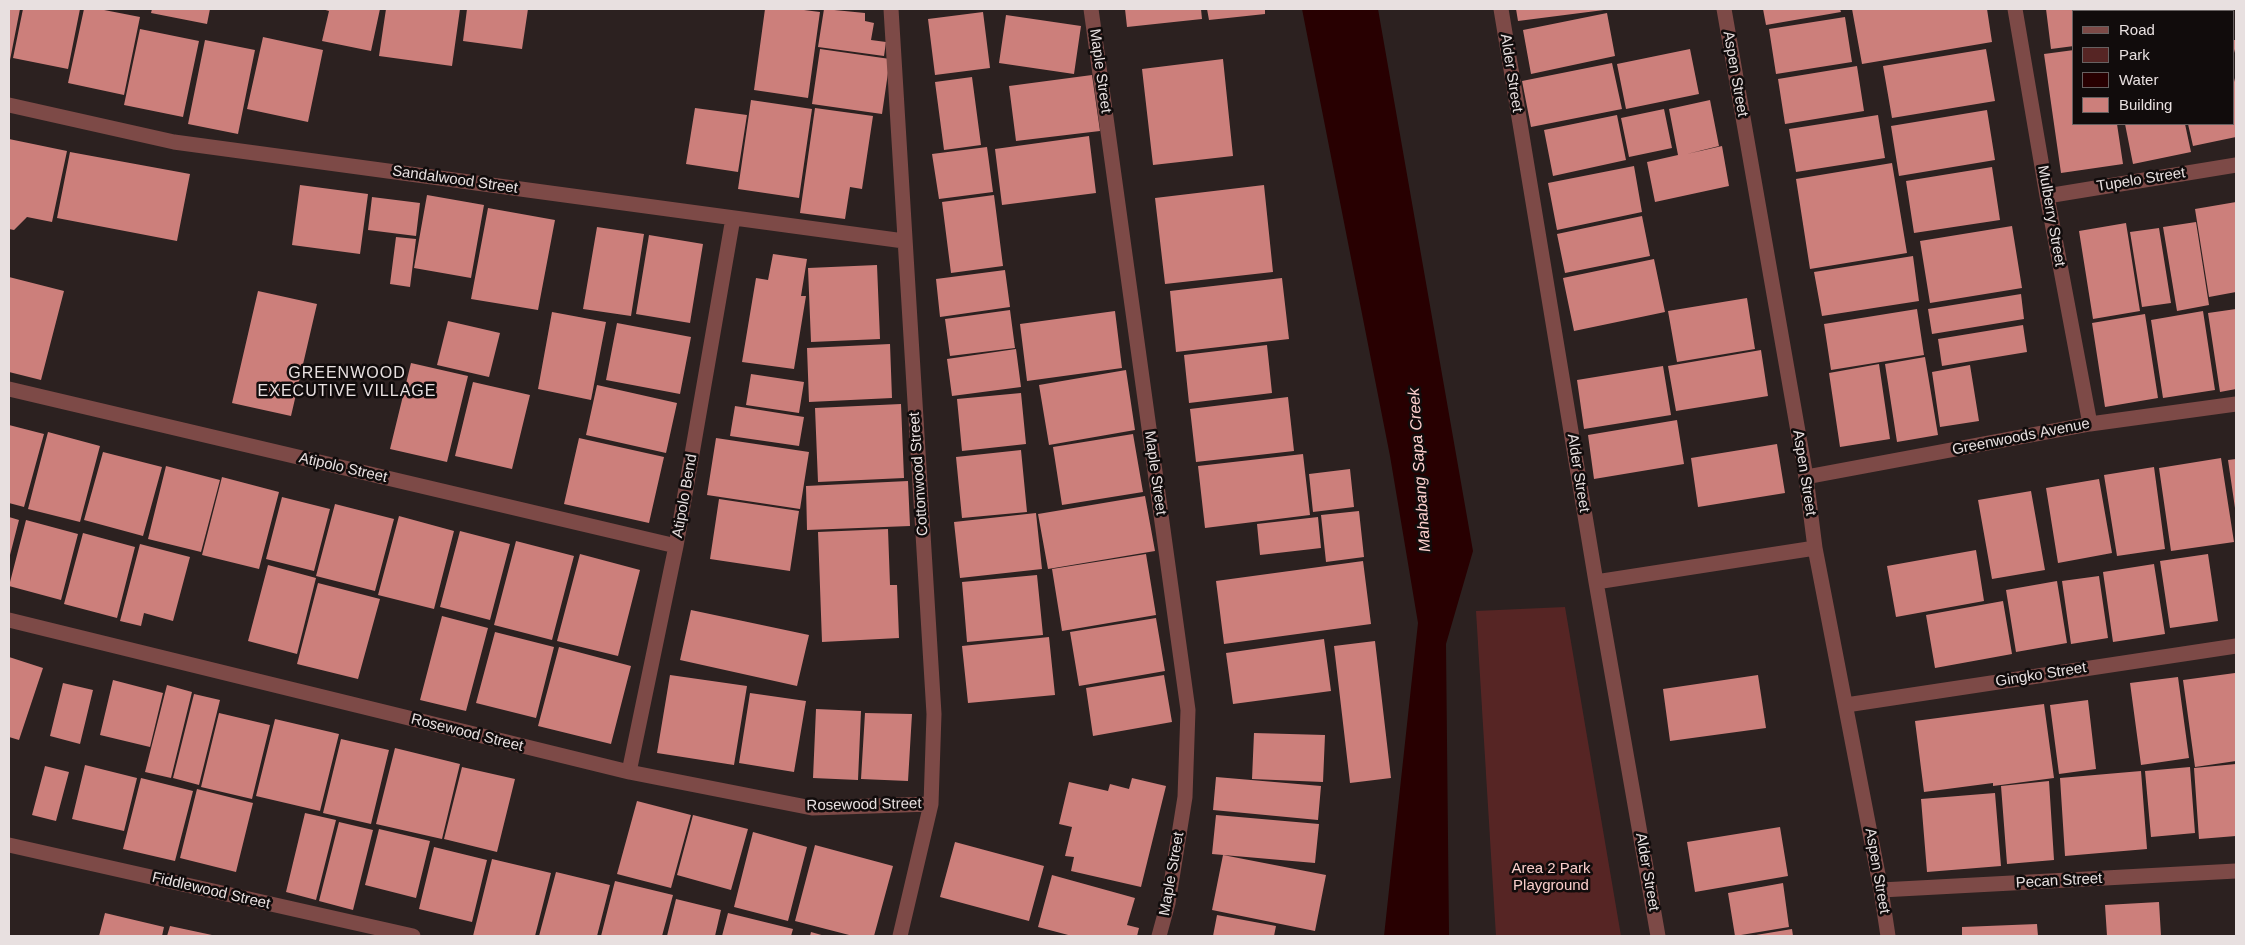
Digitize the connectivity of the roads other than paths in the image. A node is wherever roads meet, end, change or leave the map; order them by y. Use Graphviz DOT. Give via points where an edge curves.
graph roads {
  1 [pos="891,9"];
  2 [pos="1091,9"];
  3 [pos="1501,9"];
  4 [pos="1724,9"];
  5 [pos="2015,9"];
  6 [pos="9,105"];
  7 [pos="2236,164"];
  8 [pos="2047,196"];
  9 [pos="733,218"];
  10 [pos="904,241"];
  11 [pos="9,389"];
  12 [pos="2236,404"];
  13 [pos="2090,424"];
  14 [pos="1806,477"];
  15 [pos="676,546"];
  16 [pos="1815,548"];
  17 [pos="1596,582"];
  18 [pos="9,620"];
  19 [pos="2236,646"];
  20 [pos="1846,706"];
  21 [pos="629,772"];
  22 [pos="930,804"];
  23 [pos="9,845"];
  24 [pos="2236,871"];
  25 [pos="1881,890"];
  26 [pos="413,936"];
  27 [pos="900,936"];
  28 [pos="1160,936"];
  29 [pos="1658,936"];
  30 [pos="1888,936"];
  1 -- 10 [label="street, Cottonwood Street"];
  2 -- 28 [label="street, Maple Street" via="1188,710 1185,797"];
  3 -- 17 [label="street, Alder Street"];
  4 -- 14 [label="street, Aspen Street"];
  5 -- 8 [label="street, Mulberry Street"];
  6 -- 9 [label="street, Sandalwood Street" via="174,142"];
  7 -- 8 [label="street, Tupelo Street"];
  8 -- 13 [label="street, Mulberry Street"];
  9 -- 10 [label="street, Sandalwood Street"];
  9 -- 15 [label="street, Atipolo Bend"];
  10 -- 22 [label="street, Cottonwood Street" via="934,714"];
  11 -- 15 [label="street, Atipolo Street"];
  12 -- 13 [label="street, Greenwoods Avenue"];
  13 -- 14 [label="street, Greenwoods Avenue"];
  14 -- 16 [label="street, Aspen Street"];
  15 -- 21 [label="street, Atipolo Bend"];
  16 -- 17 [label="street"];
  16 -- 20 [label="street, Aspen Street"];
  17 -- 29 [label="street, Alder Street"];
  18 -- 21 [label="street, Rosewood Street"];
  19 -- 20 [label="street, Gingko Street"];
  20 -- 25 [label="street, Aspen Street"];
  21 -- 22 [label="street, Rosewood Street" via="812,808"];
  22 -- 27 [label="street, Cottonwood Street"];
  23 -- 26 [label="street, Fiddlewood Street"];
  24 -- 25 [label="street, Pecan Street"];
  25 -- 30 [label="street, Aspen Street"];
}
